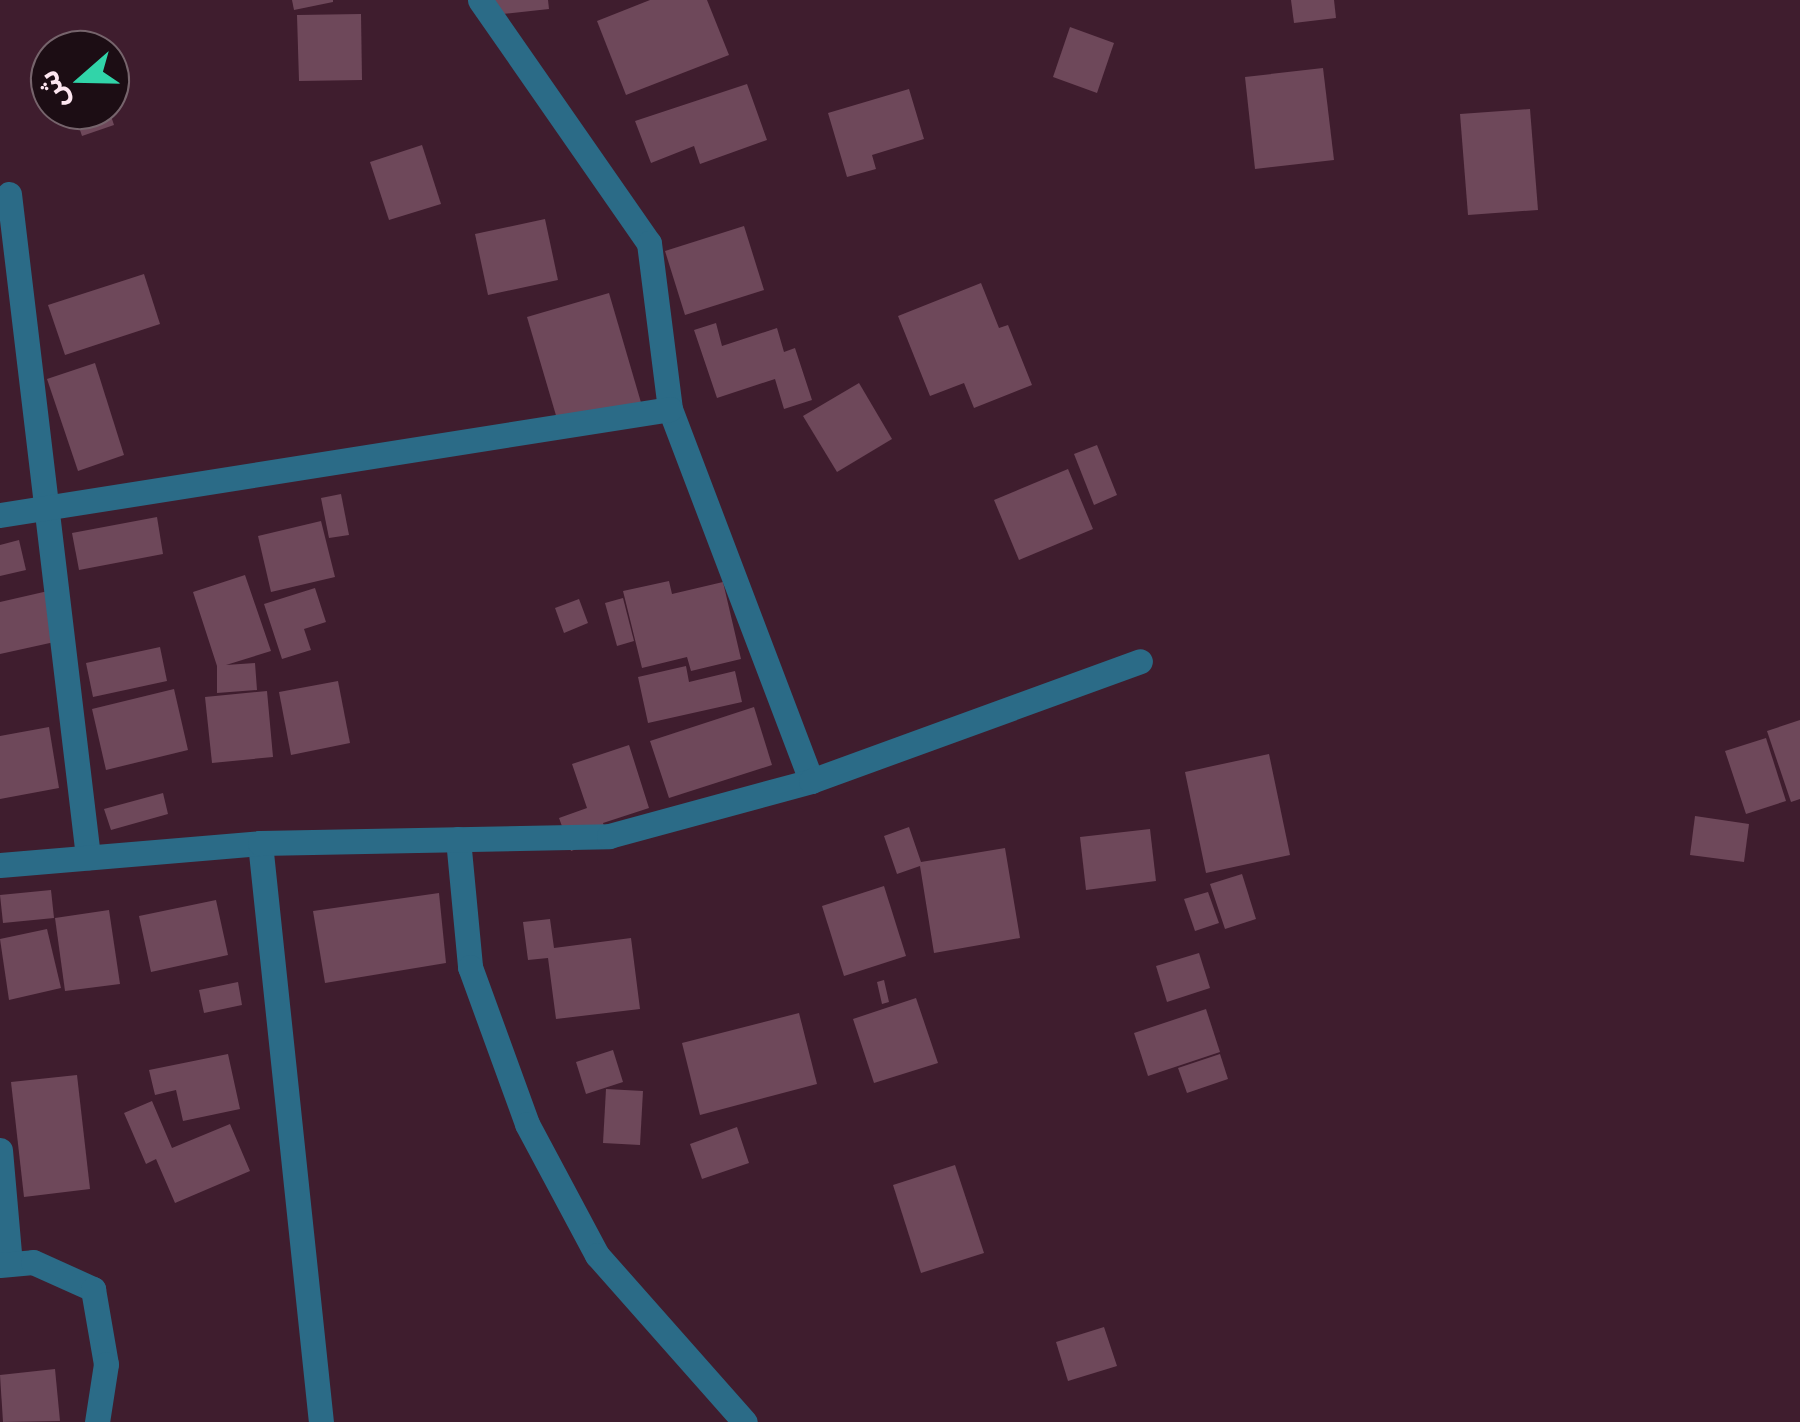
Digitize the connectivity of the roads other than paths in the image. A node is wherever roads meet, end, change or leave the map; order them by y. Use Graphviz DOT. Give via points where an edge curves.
graph roads {
  1 [pos="480,0"];
  2 [pos="9,194"];
  3 [pos="670,409"];
  4 [pos="45,508"];
  5 [pos="0,515"];
  6 [pos="1140,661"];
  7 [pos="811,780"];
  8 [pos="458,839"];
  9 [pos="260,843"];
  10 [pos="88,858"];
  11 [pos="0,865"];
  12 [pos="0,1150"];
  13 [pos="5,1265"];
  14 [pos="97,1422"];
  15 [pos="321,1422"];
  16 [pos="744,1422"];
  1 -- 3 [label="street" via="649,244"];
  2 -- 4 [label="street"];
  3 -- 4 [label="street"];
  3 -- 7 [label="street"];
  4 -- 5 [label="street"];
  4 -- 10 [label="street"];
  6 -- 7 [label="street"];
  7 -- 8 [label="street" via="608,836"];
  8 -- 9 [label="street"];
  8 -- 16 [label="street" via="470,968 527,1124 597,1255"];
  9 -- 10 [label="street"];
  9 -- 15 [label="street"];
  10 -- 11 [label="street"];
  12 -- 13 [label="street"];
  13 -- 14 [label="street" via="33,1262 93,1289 106,1364"];
}
